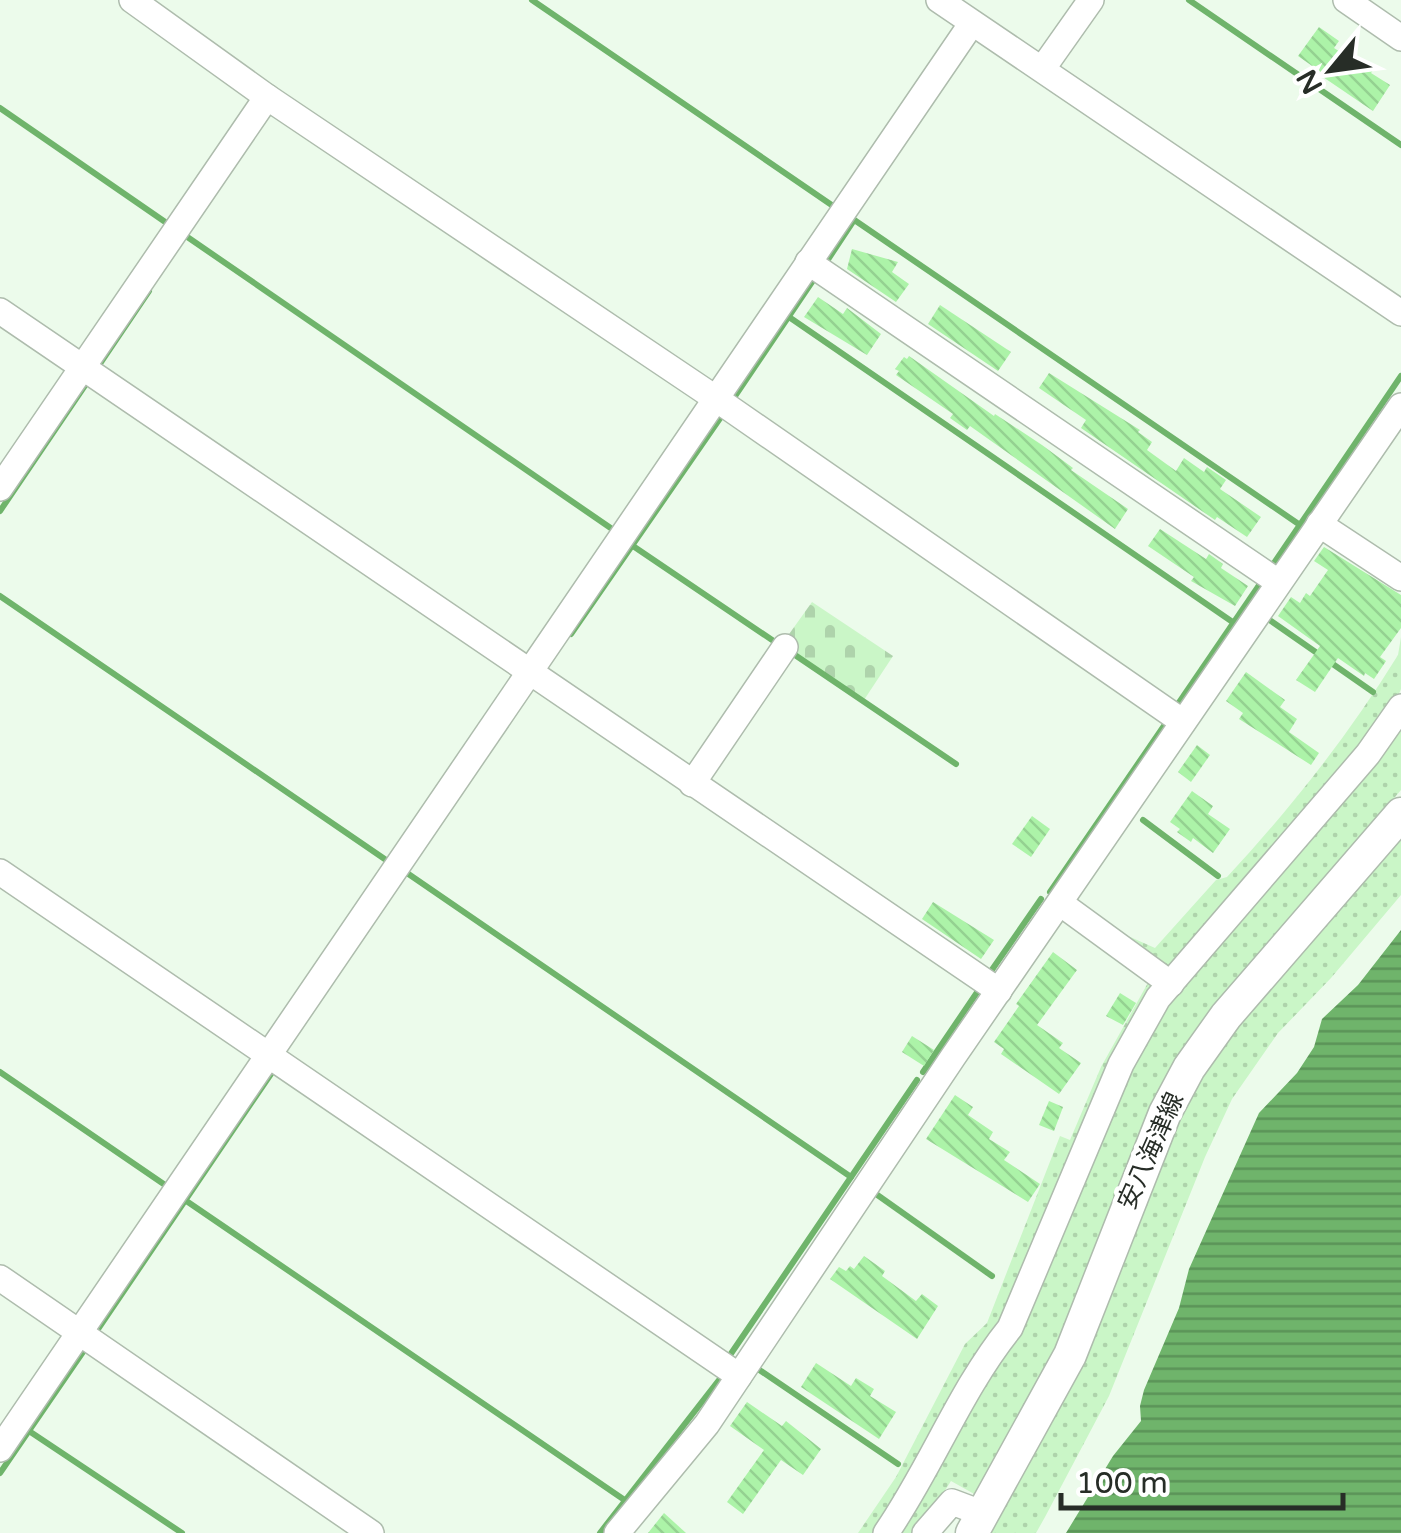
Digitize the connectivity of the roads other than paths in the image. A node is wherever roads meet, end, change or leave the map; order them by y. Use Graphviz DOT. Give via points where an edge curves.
graph roads {
  1 [pos="132,0"];
  2 [pos="939,0"];
  3 [pos="1091,0"];
  4 [pos="1346,0"];
  5 [pos="972,22"];
  6 [pos="1401,38"];
  7 [pos="1042,68"];
  8 [pos="268,97"];
  9 [pos="808,262"];
  10 [pos="0,311"];
  11 [pos="1401,313"];
  12 [pos="82,367"];
  13 [pos="715,398"];
  14 [pos="1401,406"];
  15 [pos="0,488"];
  16 [pos="1319,524"];
  17 [pos="1401,578"];
  18 [pos="1278,582"];
  19 [pos="786,647"];
  20 [pos="530,673"];
  21 [pos="1401,707"];
  22 [pos="1183,722"];
  23 [pos="692,784"];
  24 [pos="1401,814"];
  25 [pos="0,872"];
  26 [pos="1060,903"];
  27 [pos="1171,984"];
  28 [pos="999,991"];
  29 [pos="268,1055"];
  30 [pos="0,1278"];
  31 [pos="79,1332"];
  32 [pos="739,1376"];
  33 [pos="0,1449"];
  34 [pos="978,1523"];
  35 [pos="371,1533"];
  36 [pos="617,1533"];
  37 [pos="886,1533"];
  38 [pos="924,1533"];
  1 -- 8 [label="street"];
  2 -- 5 [label="street"];
  3 -- 7 [label="street"];
  4 -- 6 [label="street"];
  5 -- 7 [label="street"];
  5 -- 9 [label="street"];
  7 -- 11 [label="street"];
  8 -- 12 [label="street"];
  8 -- 13 [label="street"];
  9 -- 13 [label="street"];
  9 -- 18 [label="street"];
  10 -- 12 [label="street"];
  12 -- 15 [label="street"];
  12 -- 20 [label="street"];
  13 -- 20 [label="street"];
  13 -- 22 [label="street"];
  14 -- 16 [label="street"];
  16 -- 17 [label="street"];
  16 -- 18 [label="street"];
  18 -- 22 [label="street"];
  19 -- 23 [label="street"];
  20 -- 23 [label="street"];
  20 -- 29 [label="street"];
  21 -- 27 [label="street"];
  22 -- 26 [label="street"];
  23 -- 28 [label="street"];
  24 -- 34 [label="main road, 安八海津線" via="1226,1016 1190,1068 1152,1144 1070,1355"];
  25 -- 29 [label="street"];
  26 -- 27 [label="street"];
  26 -- 28 [label="street"];
  27 -- 37 [label="street" via="1121,1064 1010,1328 984,1360"];
  28 -- 32 [label="street"];
  29 -- 31 [label="street"];
  29 -- 32 [label="street"];
  30 -- 31 [label="street"];
  31 -- 33 [label="street"];
  31 -- 35 [label="street"];
  32 -- 36 [label="street"];
  34 -- 38 [label="street" via="952,1502"];
}
